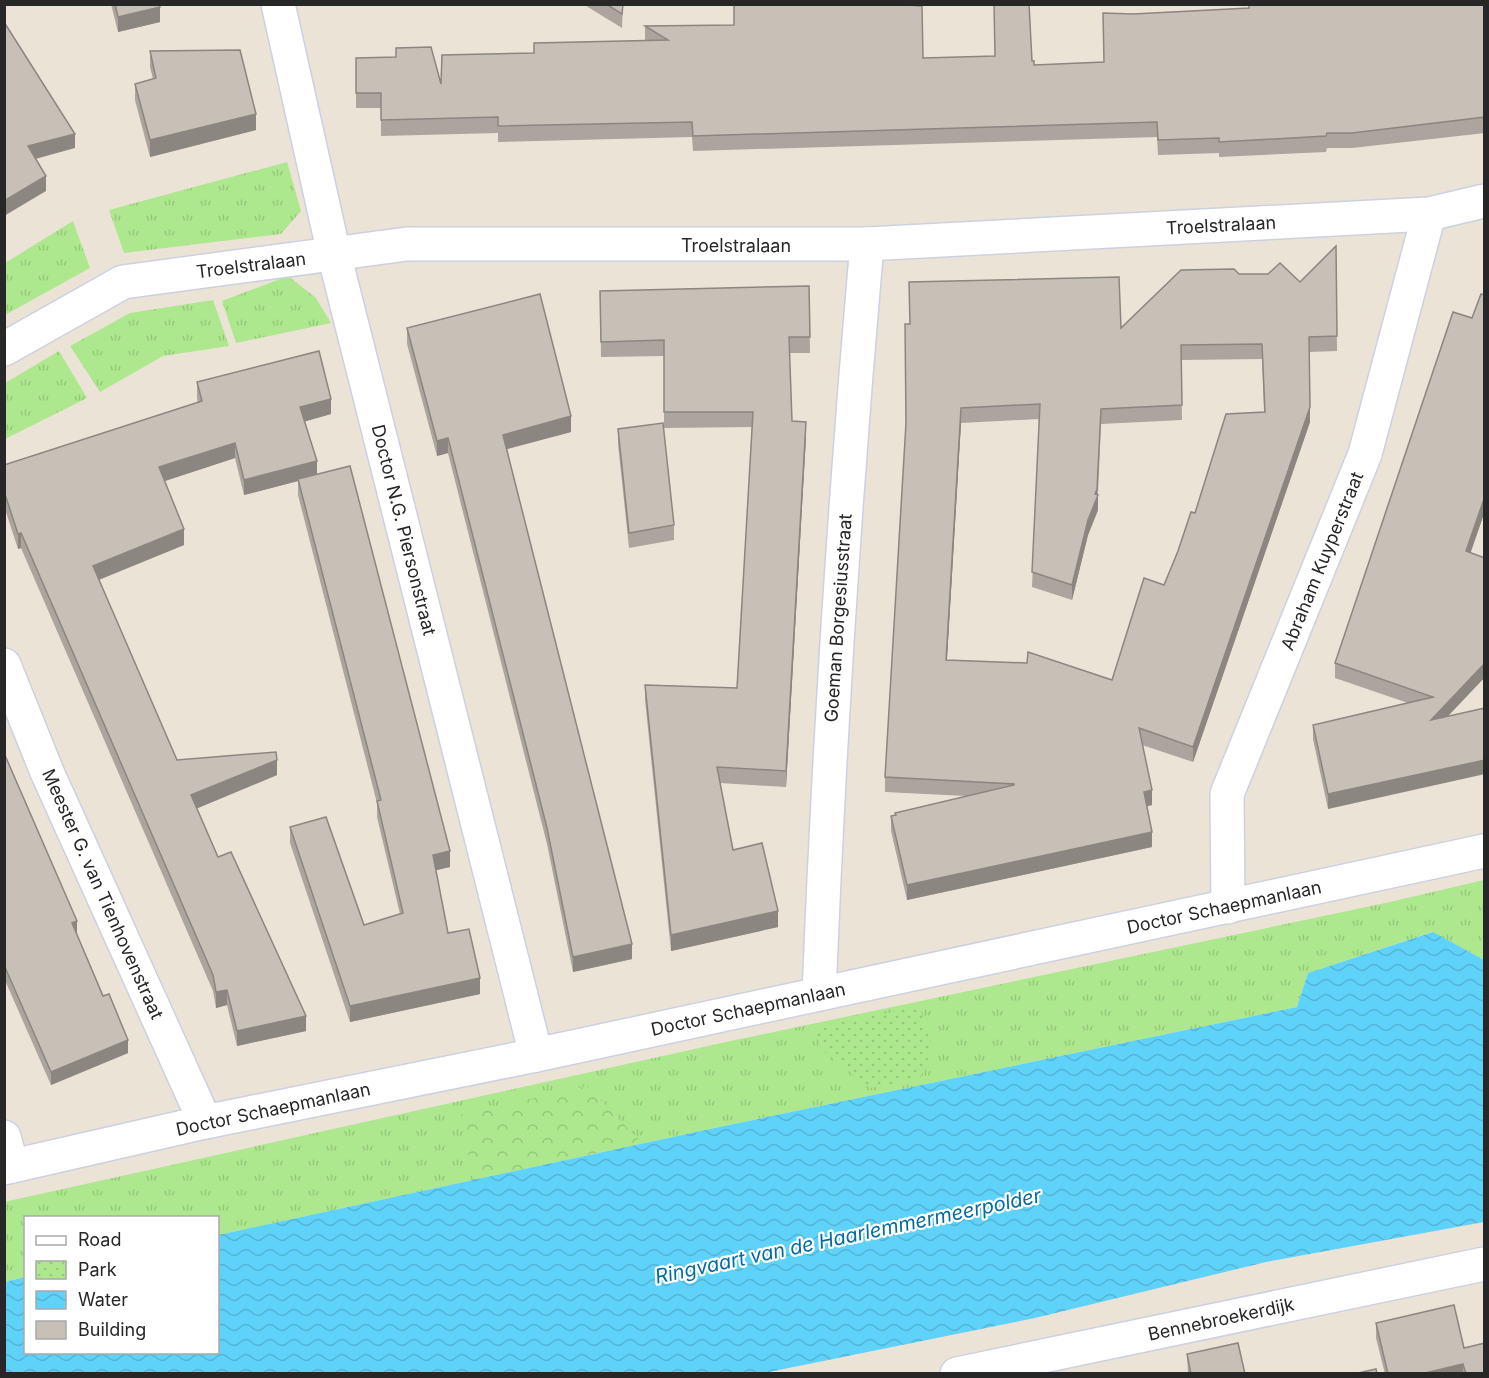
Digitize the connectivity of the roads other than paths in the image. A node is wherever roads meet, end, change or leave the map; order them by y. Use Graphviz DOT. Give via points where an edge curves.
graph roads {
  1 [pos="278,4"];
  2 [pos="1485,201"];
  3 [pos="1429,213"];
  4 [pos="867,244"];
  5 [pos="334,254"];
  6 [pos="4,349"];
  7 [pos="4,665"];
  8 [pos="1485,851"];
  9 [pos="1228,907"];
  10 [pos="819,994"];
  11 [pos="536,1055"];
  12 [pos="206,1122"];
  13 [pos="7,1157"];
  14 [pos="1485,1264"];
  15 [pos="964,1373"];
  1 -- 5 [label="street, Doctor N.G. Piersonstraat"];
  2 -- 3 [label="street, Troelstralaan"];
  3 -- 4 [label="street, Troelstralaan"];
  3 -- 9 [label="street, Abraham Kuyperstraat" via="1365,454 1227,794"];
  4 -- 5 [label="street, Troelstralaan" via="407,244"];
  4 -- 10 [label="street, Goeman Borgesiusstraat" via="847,477"];
  5 -- 6 [label="street, Troelstralaan" via="123,282"];
  5 -- 11 [label="street, Doctor N.G. Piersonstraat"];
  7 -- 12 [label="street, Meester G. van Tienhovenstraat" via="47,772"];
  8 -- 9 [label="street, Doctor Schaepmanlaan"];
  9 -- 10 [label="street, Doctor Schaepmanlaan"];
  10 -- 11 [label="street, Doctor Schaepmanlaan"];
  11 -- 12 [label="street, Doctor Schaepmanlaan"];
  12 -- 13 [label="street, Doctor Schaepmanlaan"];
  14 -- 15 [label="street, Bennebroekerdijk"];
}
